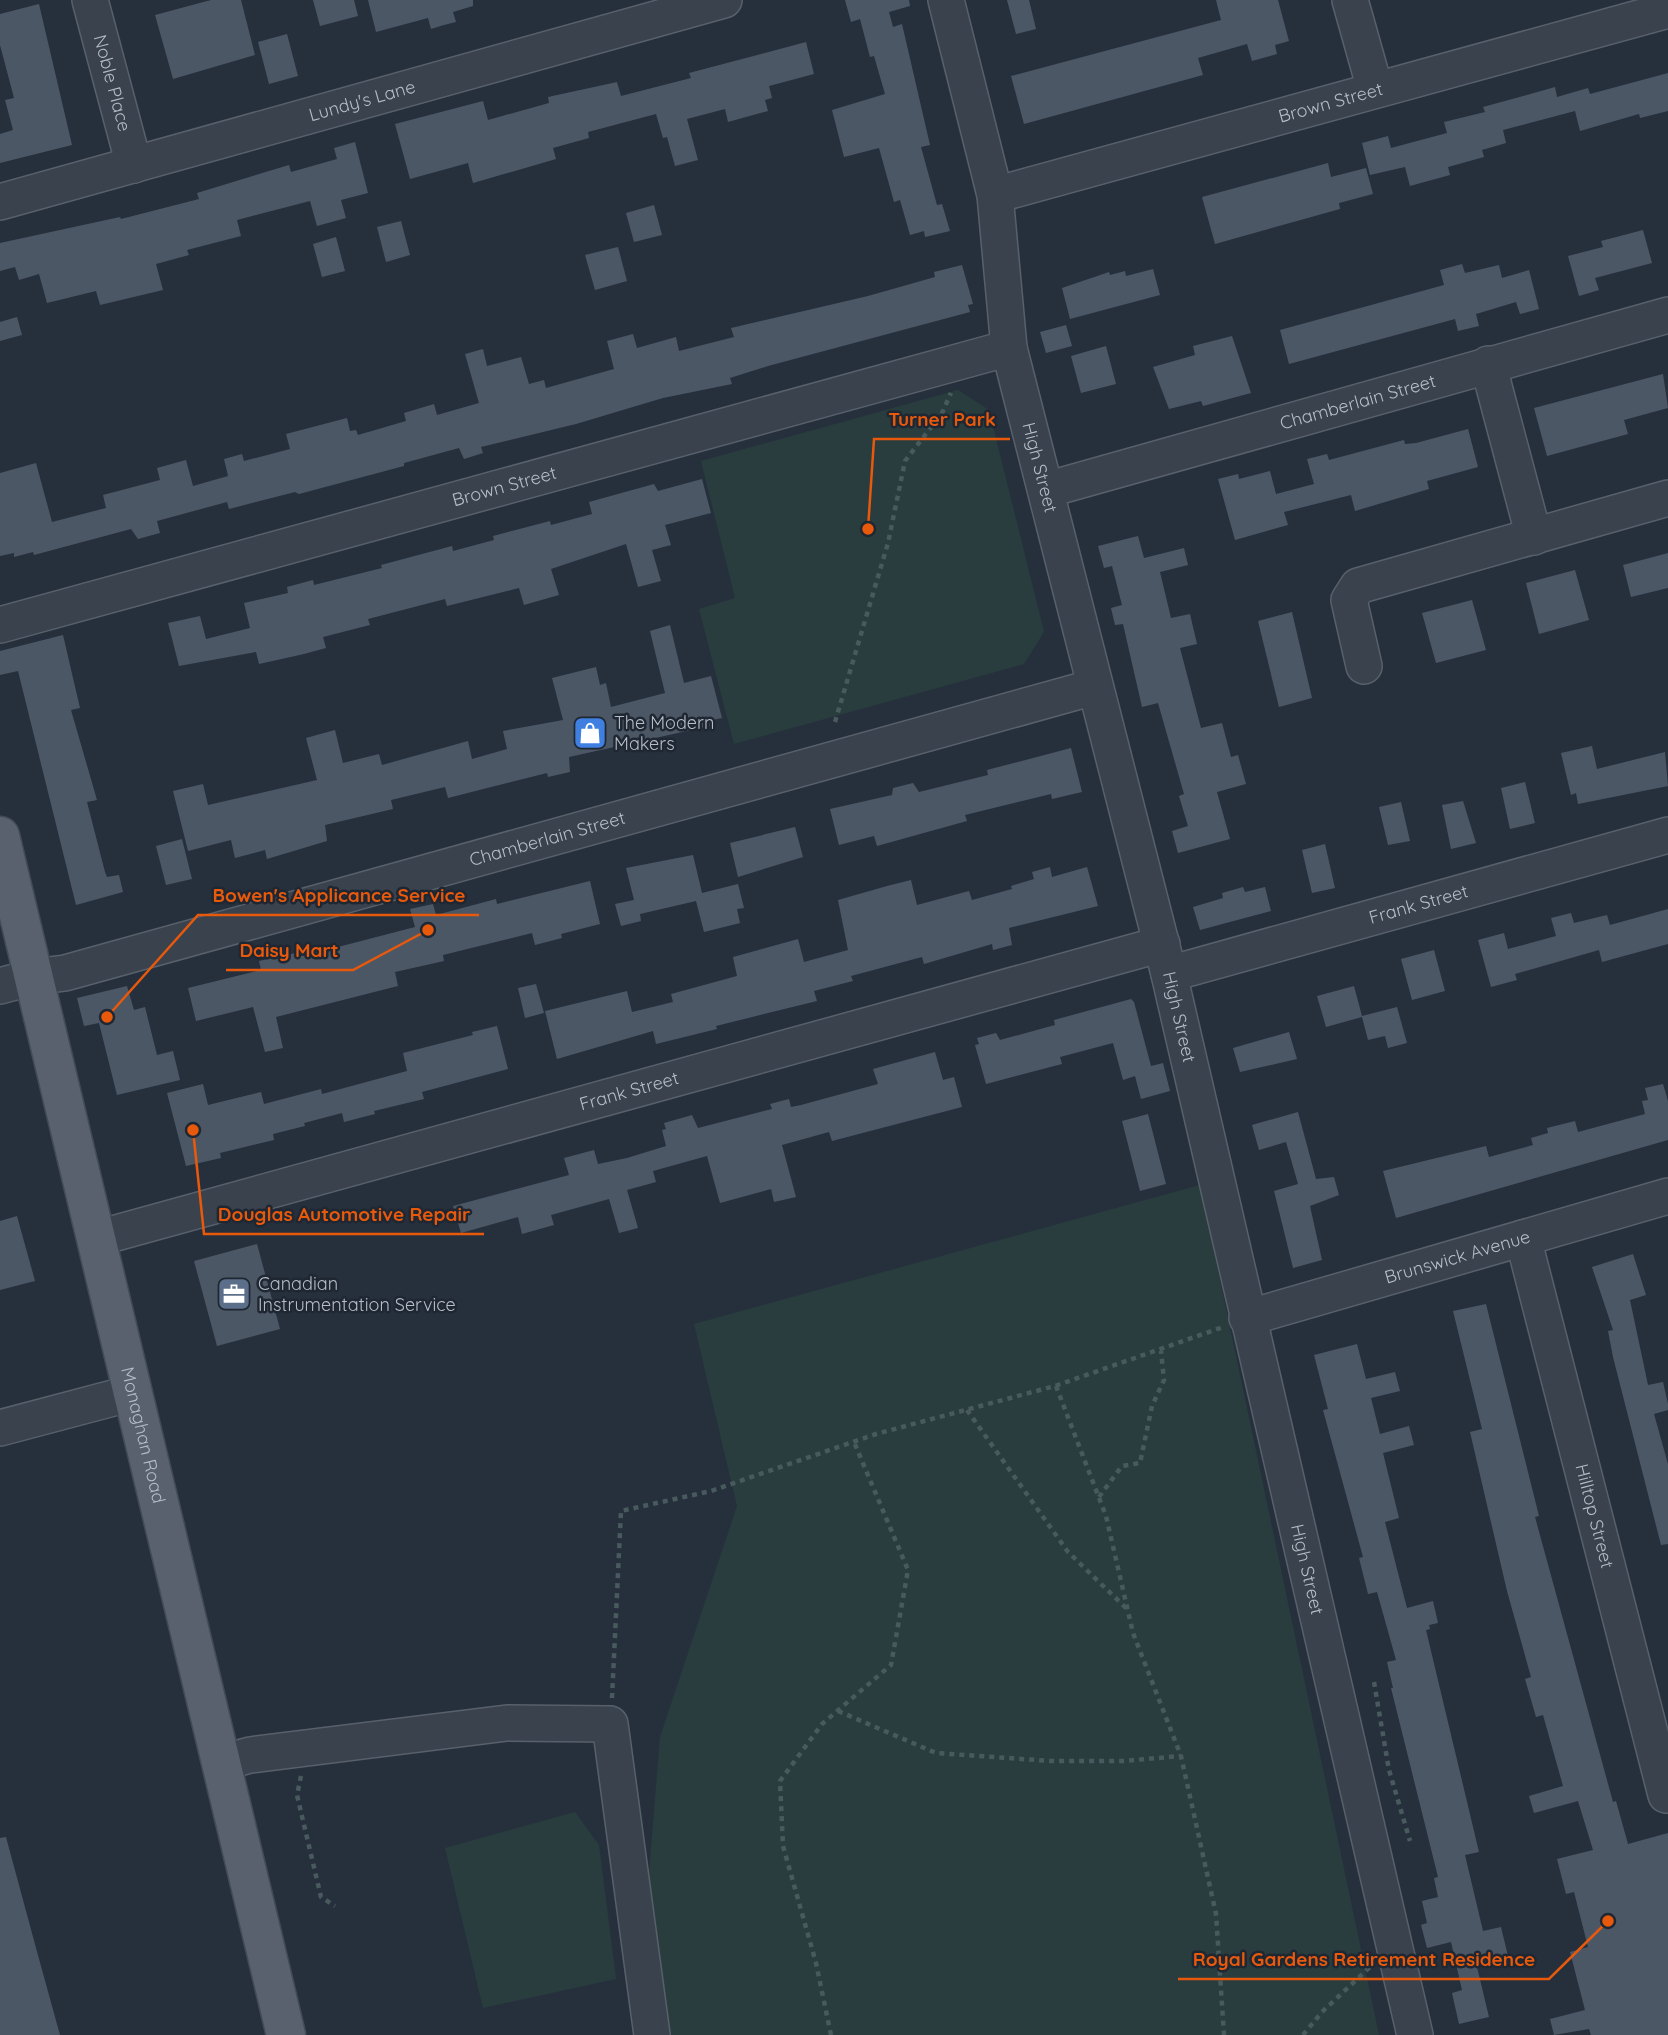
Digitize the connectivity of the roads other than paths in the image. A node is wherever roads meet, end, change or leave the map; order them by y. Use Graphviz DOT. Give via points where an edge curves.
graph roads {
  1 [pos="90,0"];
  2 [pos="723,0"];
  3 [pos="946,0"];
  4 [pos="1350,0"];
  5 [pos="1668,10"];
  6 [pos="1375,89"];
  7 [pos="134,165"];
  8 [pos="995,195"];
  9 [pos="0,202"];
  10 [pos="1668,315"];
  11 [pos="1009,348"];
  12 [pos="1488,364"];
  13 [pos="1046,490"];
  14 [pos="1668,498"];
  15 [pos="1534,537"];
  16 [pos="0,625"];
  17 [pos="1364,666"];
  18 [pos="1094,687"];
  19 [pos="1668,835"];
  20 [pos="0,836"];
  21 [pos="1165,959"];
  22 [pos="16,981"];
  23 [pos="1668,1196"];
  24 [pos="98,1238"];
  25 [pos="1523,1238"];
  26 [pos="1247,1318"];
  27 [pos="132,1393"];
  28 [pos="0,1428"];
  29 [pos="221,1763"];
  30 [pos="1666,1795"];
  31 [pos="286,2035"];
  32 [pos="652,2035"];
  33 [pos="1415,2035"];
  1 -- 7 [label="street, Noble Place"];
  2 -- 7 [label="street, Lundy's Lane"];
  3 -- 8 [label="street, High Street"];
  4 -- 6 [label="street"];
  5 -- 6 [label="street, Brown Street"];
  6 -- 8 [label="street, Brown Street"];
  7 -- 9 [label="street, Lundy's Lane"];
  8 -- 11 [label="street, High Street"];
  10 -- 12 [label="street, Chamberlain Street"];
  11 -- 13 [label="street, High Street"];
  11 -- 16 [label="street, Brown Street"];
  12 -- 13 [label="street, Chamberlain Street"];
  12 -- 15 [label="street"];
  13 -- 18 [label="street, High Street"];
  14 -- 15 [label="street"];
  15 -- 17 [label="street" via="1358,586 1349,600"];
  18 -- 21 [label="street, High Street"];
  18 -- 22 [label="street, Chamberlain Street" via="65,973"];
  19 -- 21 [label="street, Frank Street"];
  20 -- 22 [label="main road, Monaghan Road"];
  21 -- 24 [label="street, Frank Street"];
  21 -- 26 [label="street, High Street"];
  22 -- 24 [label="main road, Monaghan Road"];
  23 -- 25 [label="street, Brunswick Avenue"];
  24 -- 27 [label="main road, Monaghan Road"];
  25 -- 26 [label="street, Brunswick Avenue"];
  25 -- 30 [label="street, Hilltop Street"];
  26 -- 33 [label="street, High Street"];
  27 -- 28 [label="street"];
  27 -- 29 [label="main road, Monaghan Road"];
  29 -- 31 [label="main road, Monaghan Road"];
  29 -- 32 [label="street" via="306,1747 506,1723 610,1724"];
}
